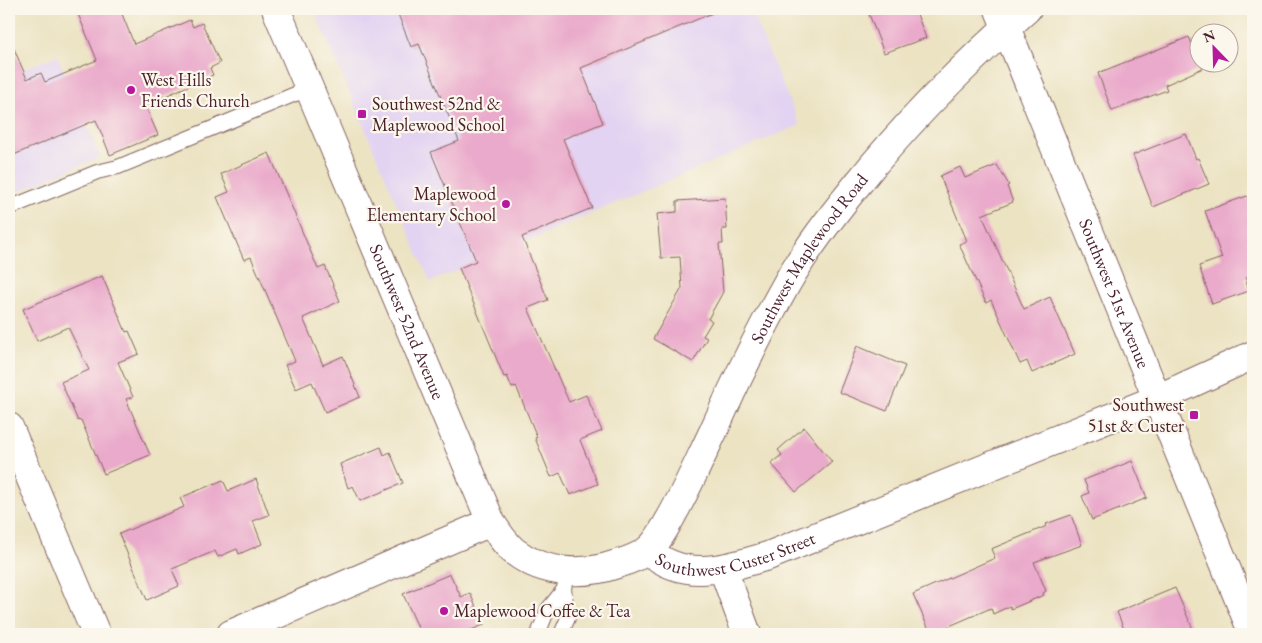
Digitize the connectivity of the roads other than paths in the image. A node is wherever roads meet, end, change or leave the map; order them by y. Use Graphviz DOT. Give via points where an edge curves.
graph roads {
  1 [pos="276,9"];
  2 [pos="1027,9"];
  3 [pos="1003,18"];
  4 [pos="310,88"];
  5 [pos="9,208"];
  6 [pos="1253,355"];
  7 [pos="1157,399"];
  8 [pos="9,427"];
  9 [pos="491,522"];
  10 [pos="648,550"];
  11 [pos="723,569"];
  12 [pos="566,580"];
  13 [pos="96,634"];
  14 [pos="231,634"];
  15 [pos="538,634"];
  16 [pos="561,634"];
  17 [pos="747,634"];
  18 [pos="1253,634"];
  1 -- 4 [label="street, Southwest 52nd Avenue"];
  2 -- 3 [label="street, Southwest Maplewood Road"];
  3 -- 7 [label="street, Southwest 51st Avenue"];
  3 -- 10 [label="street, Southwest Maplewood Road" via="865,174 810,247 770,315 675,510"];
  4 -- 5 [label="lane"];
  4 -- 9 [label="street, Southwest 52nd Avenue"];
  6 -- 7 [label="street, Southwest Custer Street"];
  7 -- 11 [label="street, Southwest Custer Street" via="768,556"];
  7 -- 18 [label="street, Southwest 51st Avenue"];
  8 -- 13 [label="street"];
  9 -- 12 [label="street, Southwest Custer Street" via="516,552"];
  9 -- 14 [label="street"];
  10 -- 11 [label="street, Southwest Custer Street" via="666,563 682,568"];
  10 -- 12 [label="street, Southwest Custer Street" via="609,567 586,571"];
  11 -- 17 [label="street"];
  12 -- 15 [label="lane" via="548,609"];
  12 -- 16 [label="lane" via="568,618"];
}
